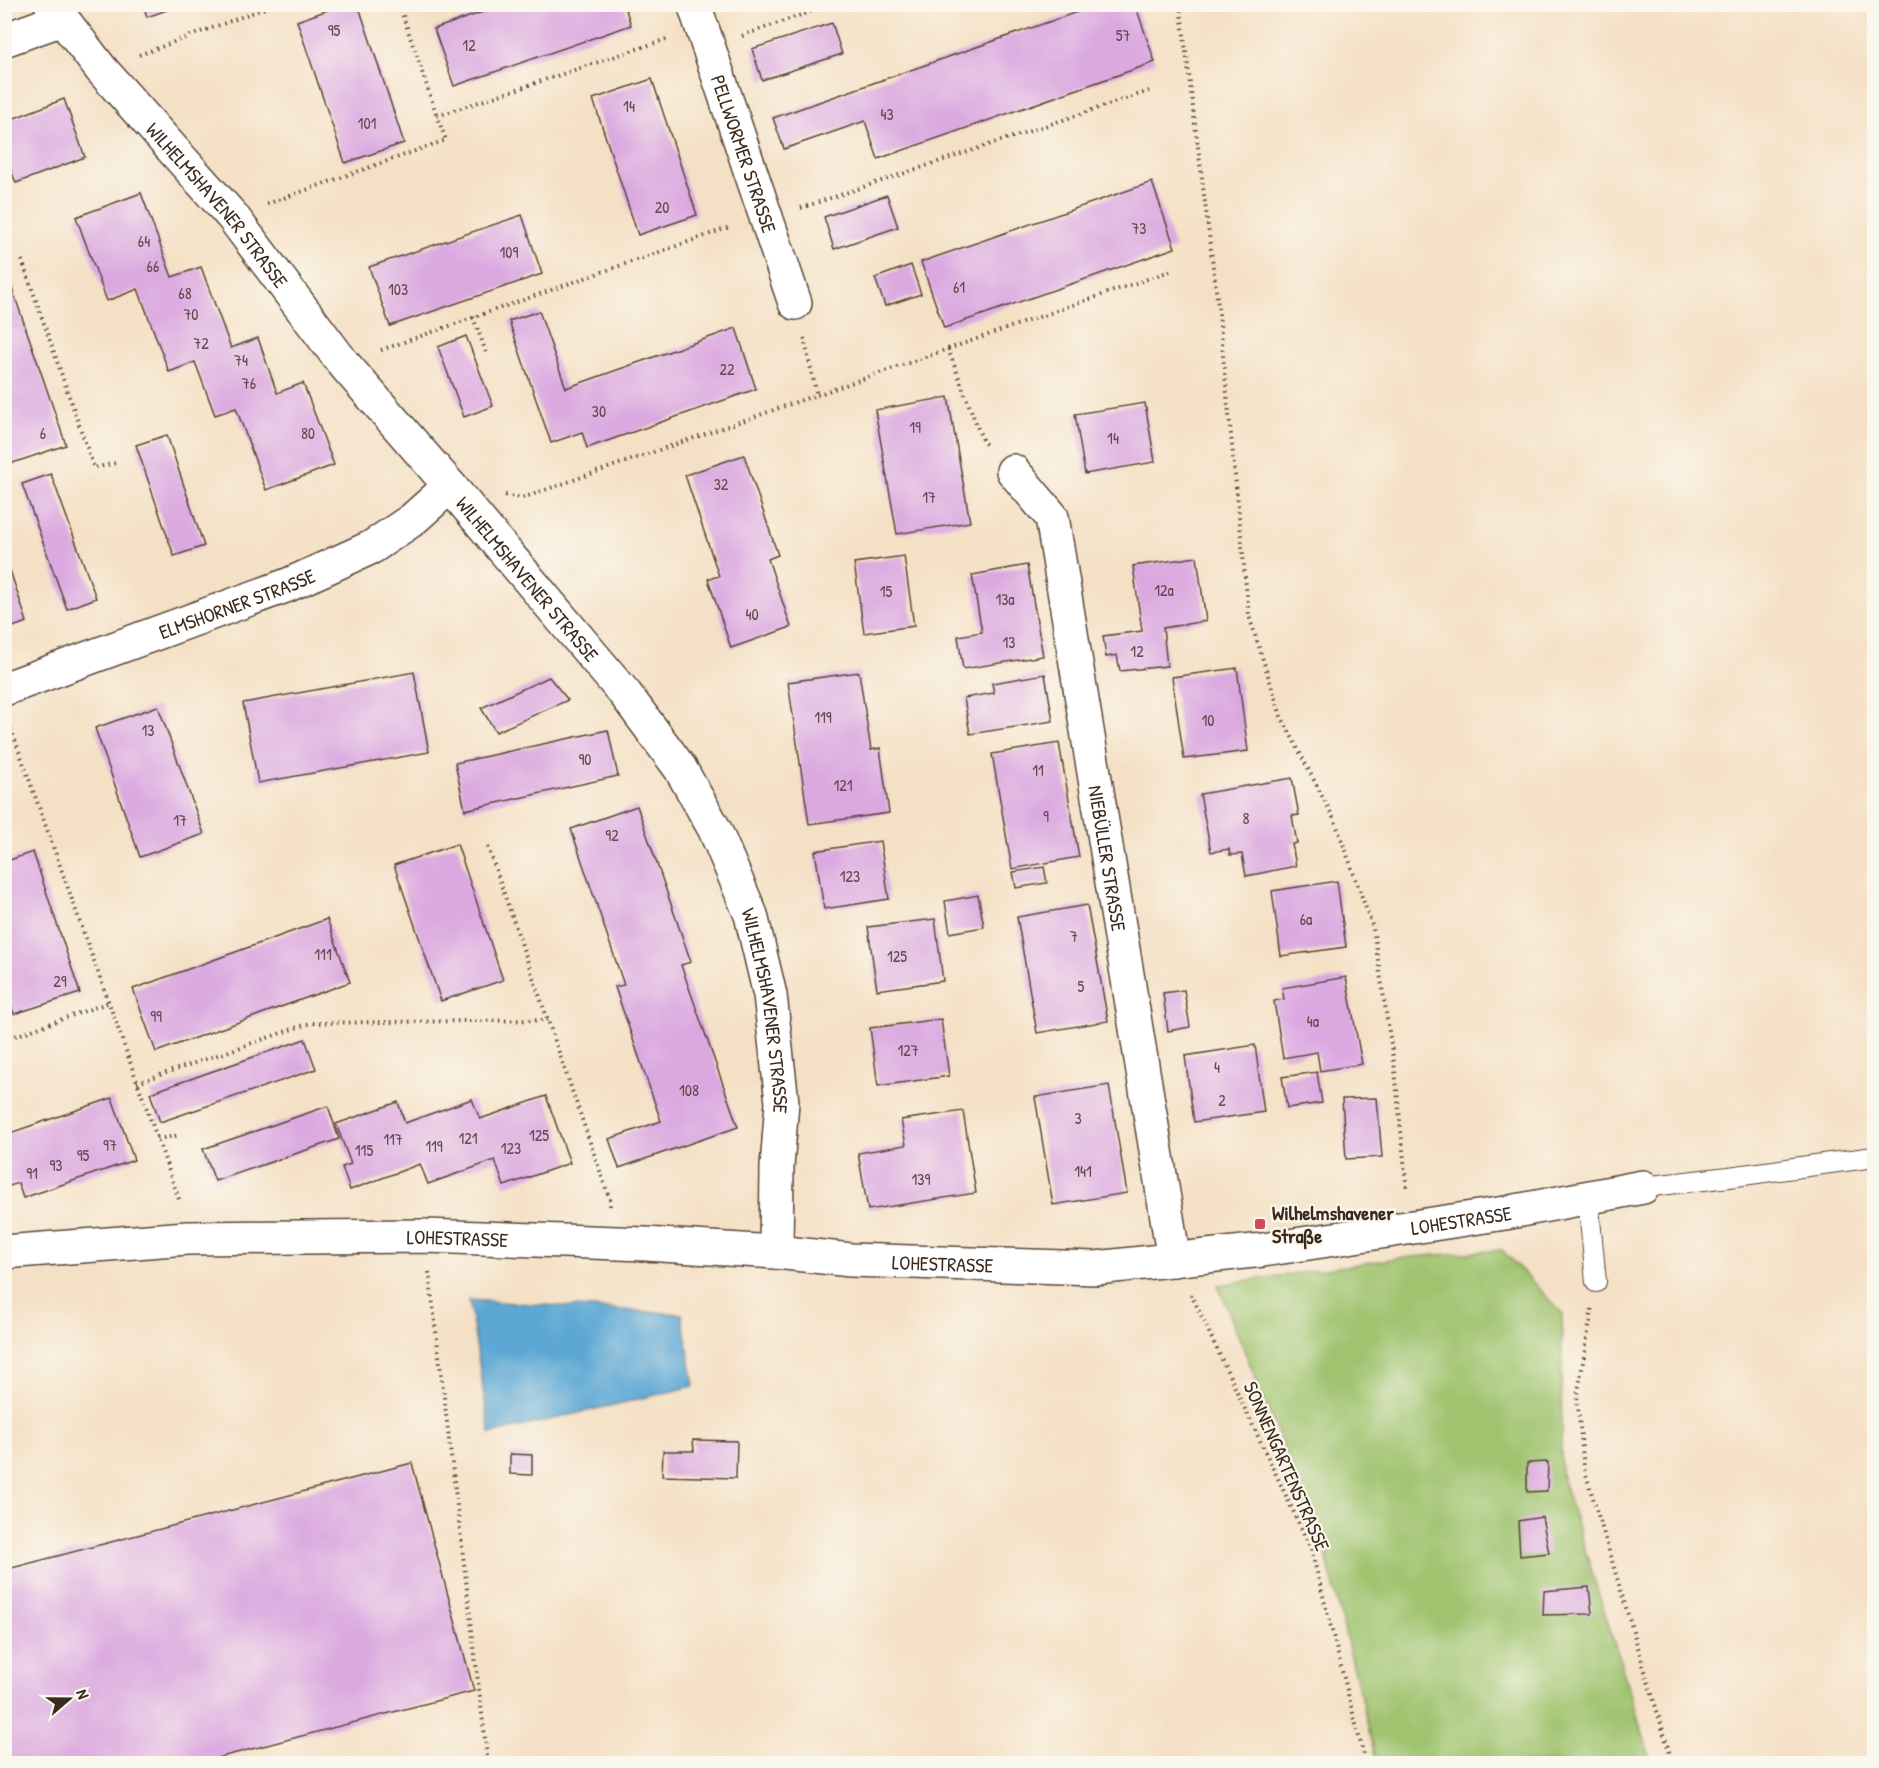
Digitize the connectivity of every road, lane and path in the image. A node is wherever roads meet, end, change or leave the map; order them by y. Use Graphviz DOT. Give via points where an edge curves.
graph roads {
  1 [pos="276,4"];
  2 [pos="399,4"];
  3 [pos="832,4"];
  4 [pos="1180,4"];
  5 [pos="57,12"];
  6 [pos="702,26"];
  7 [pos="4,40"];
  8 [pos="101,69"];
  9 [pos="1149,91"];
  10 [pos="437,116"];
  11 [pos="765,214"];
  12 [pos="232,216"];
  13 [pos="22,260"];
  14 [pos="1170,271"];
  15 [pos="795,303"];
  16 [pos="473,317"];
  17 [pos="948,349"];
  18 [pos="486,352"];
  19 [pos="343,363"];
  20 [pos="818,396"];
  21 [pos="116,464"];
  22 [pos="1013,471"];
  23 [pos="450,486"];
  24 [pos="4,689"];
  25 [pos="8,721"];
  26 [pos="488,847"];
  27 [pos="107,1003"];
  28 [pos="548,1020"];
  29 [pos="4,1040"];
  30 [pos="137,1083"];
  31 [pos="180,1135"];
  32 [pos="157,1139"];
  33 [pos="1875,1157"];
  34 [pos="1643,1187"];
  35 [pos="1588,1198"];
  36 [pos="1410,1227"];
  37 [pos="425,1236"];
  38 [pos="187,1238"];
  39 [pos="610,1242"];
  40 [pos="4,1252"];
  41 [pos="776,1252"];
  42 [pos="1174,1260"];
  43 [pos="1596,1282"];
  44 [pos="488,1764"];
  45 [pos="1366,1764"];
  46 [pos="1673,1764"];
  1 -- 8 [label="path"];
  2 -- 10 [label="path"];
  3 -- 6 [label="path"];
  4 -- 36 [label="path" via="1219,314 1249,616 1281,716 1335,821 1374,928 1395,1070"];
  5 -- 7 [label="street"];
  5 -- 8 [label="street, WILHELMSHAVENER STRASSE"];
  6 -- 10 [label="path"];
  6 -- 11 [label="street, PELLWORMER STRASSE"];
  8 -- 12 [label="street, WILHELMSHAVENER STRASSE"];
  9 -- 11 [label="path" via="797,210"];
  10 -- 12 [label="path" via="446,140"];
  11 -- 15 [label="street, PELLWORMER STRASSE"];
  11 -- 16 [label="path"];
  12 -- 19 [label="street, WILHELMSHAVENER STRASSE"];
  13 -- 21 [label="path" via="94,468"];
  14 -- 17 [label="path"];
  15 -- 20 [label="path"];
  16 -- 18 [label="path"];
  16 -- 19 [label="path"];
  17 -- 20 [label="path"];
  17 -- 22 [label="path" via="983,442"];
  19 -- 23 [label="street, WILHELMSHAVENER STRASSE"];
  20 -- 23 [label="path" via="522,498"];
  22 -- 42 [label="street, NIEBÜLLER STRASSE" via="1052,517"];
  23 -- 24 [label="street, ELMSHORNER STRASSE" via="412,520 372,546 288,585"];
  23 -- 41 [label="street, WILHELMSHAVENER STRASSE" via="626,695 680,768 715,830 751,915 770,995 782,1102"];
  25 -- 27 [label="path"];
  26 -- 28 [label="path"];
  27 -- 29 [label="path"];
  27 -- 30 [label="path"];
  28 -- 30 [label="path" via="310,1023"];
  28 -- 39 [label="path" via="610,1200"];
  30 -- 32 [label="path"];
  31 -- 32 [label="path"];
  32 -- 38 [label="path" via="179,1201"];
  33 -- 34 [label="lane, LOHESTRASSE"];
  34 -- 35 [label="street, LOHESTRASSE"];
  35 -- 36 [label="street, LOHESTRASSE"];
  35 -- 43 [label="lane"];
  36 -- 42 [label="street, LOHESTRASSE"];
  37 -- 38 [label="street, LOHESTRASSE"];
  37 -- 39 [label="street, LOHESTRASSE"];
  37 -- 44 [label="path"];
  38 -- 40 [label="street, LOHESTRASSE"];
  39 -- 41 [label="street, LOHESTRASSE"];
  41 -- 42 [label="street, LOHESTRASSE" via="851,1260 1096,1268"];
  42 -- 45 [label="path, SONNENGARTENSTRASSE" via="1311,1549"];
  43 -- 46 [label="path" via="1577,1397 1584,1468"];
}
